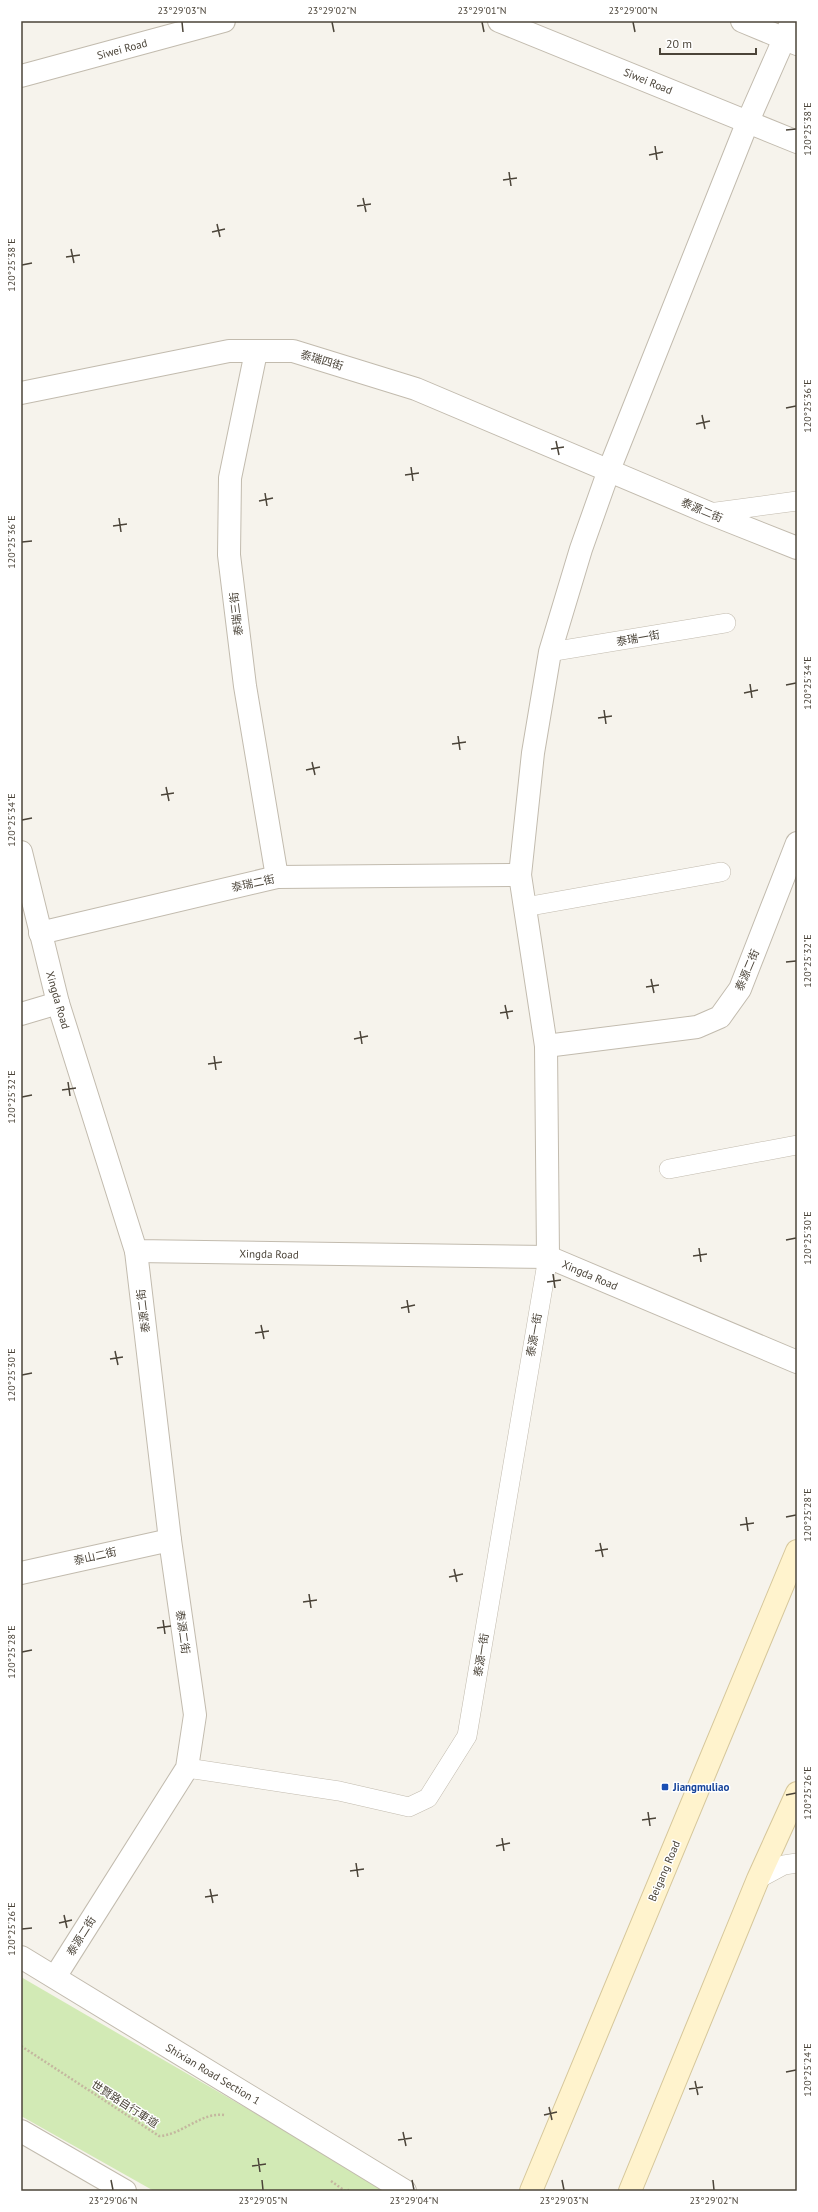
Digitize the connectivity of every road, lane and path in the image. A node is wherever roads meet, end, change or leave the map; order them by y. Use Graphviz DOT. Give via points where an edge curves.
graph roads {
  1 [pos="224,21"];
  2 [pos="499,21"];
  3 [pos="742,21"];
  4 [pos="792,35"];
  5 [pos="21,76"];
  6 [pos="748,121"];
  7 [pos="797,142"];
  8 [pos="256,352"];
  9 [pos="21,393"];
  10 [pos="608,470"];
  11 [pos="797,501"];
  12 [pos="709,513"];
  13 [pos="797,548"];
  14 [pos="726,623"];
  15 [pos="550,652"];
  16 [pos="797,843"];
  17 [pos="21,852"];
  18 [pos="721,872"];
  19 [pos="520,875"];
  20 [pos="276,877"];
  21 [pos="525,907"];
  22 [pos="40,933"];
  23 [pos="58,1003"];
  24 [pos="21,1014"];
  25 [pos="546,1046"];
  26 [pos="797,1145"];
  27 [pos="670,1168"];
  28 [pos="136,1251"];
  29 [pos="548,1257"];
  30 [pos="797,1362"];
  31 [pos="170,1540"];
  32 [pos="797,1551"];
  33 [pos="21,1573"];
  34 [pos="187,1768"];
  35 [pos="797,1793"];
  36 [pos="797,1863"];
  37 [pos="758,1879"];
  38 [pos="21,1957"];
  39 [pos="55,1977"];
  40 [pos="21,2046"];
  41 [pos="227,2115"];
  42 [pos="21,2131"];
  43 [pos="326,2178"];
  44 [pos="351,2190"];
  45 [pos="125,2191"];
  46 [pos="405,2191"];
  47 [pos="531,2191"];
  48 [pos="630,2191"];
  1 -- 5 [label="street, Siwei Road"];
  2 -- 6 [label="street, Siwei Road"];
  3 -- 4 [label="street"];
  4 -- 6 [label="street"];
  6 -- 7 [label="street, Siwei Road"];
  6 -- 10 [label="street"];
  8 -- 9 [label="street, 泰瑞四街" via="229,351"];
  8 -- 10 [label="street, 泰瑞四街" via="293,351 416,389"];
  8 -- 20 [label="street, 泰瑞三街" via="230,478 229,555 245,686"];
  10 -- 12 [label="street, 泰源二街"];
  10 -- 15 [label="street"];
  11 -- 12 [label="lane"];
  12 -- 13 [label="street, 泰源二街"];
  14 -- 15 [label="lane, 泰瑞一街"];
  15 -- 19 [label="street" via="533,753"];
  16 -- 25 [label="street, 泰源二街" via="740,989 720,1017 697,1027"];
  17 -- 22 [label="street, Xingda Road"];
  18 -- 21 [label="lane"];
  19 -- 20 [label="street, 泰瑞二街"];
  19 -- 21 [label="street"];
  20 -- 22 [label="street, 泰瑞二街"];
  21 -- 25 [label="street"];
  22 -- 23 [label="street, Xingda Road"];
  23 -- 24 [label="street"];
  23 -- 28 [label="street, Xingda Road"];
  25 -- 29 [label="street"];
  26 -- 27 [label="lane"];
  28 -- 29 [label="street, Xingda Road"];
  28 -- 31 [label="street, 泰源二街"];
  29 -- 30 [label="street, Xingda Road"];
  29 -- 34 [label="lane, 泰源一街" via="468,1736 428,1798 409,1807 339,1791"];
  31 -- 33 [label="street, 泰山二街"];
  31 -- 34 [label="street, 泰源二街" via="195,1715"];
  32 -- 47 [label="main road, Beigang Road"];
  34 -- 39 [label="street, 泰源二街"];
  35 -- 37 [label="main road"];
  36 -- 37 [label="lane" via="784,1865"];
  37 -- 48 [label="main road"];
  38 -- 39 [label="street, Shixian Road Section 1"];
  39 -- 46 [label="street, Shixian Road Section 1"];
  40 -- 41 [label="path, 世賢路自行車道" via="159,2136 170,2135 215,2113"];
  42 -- 45 [label="street"];
  43 -- 44 [label="path" via="345,2191"];
}
